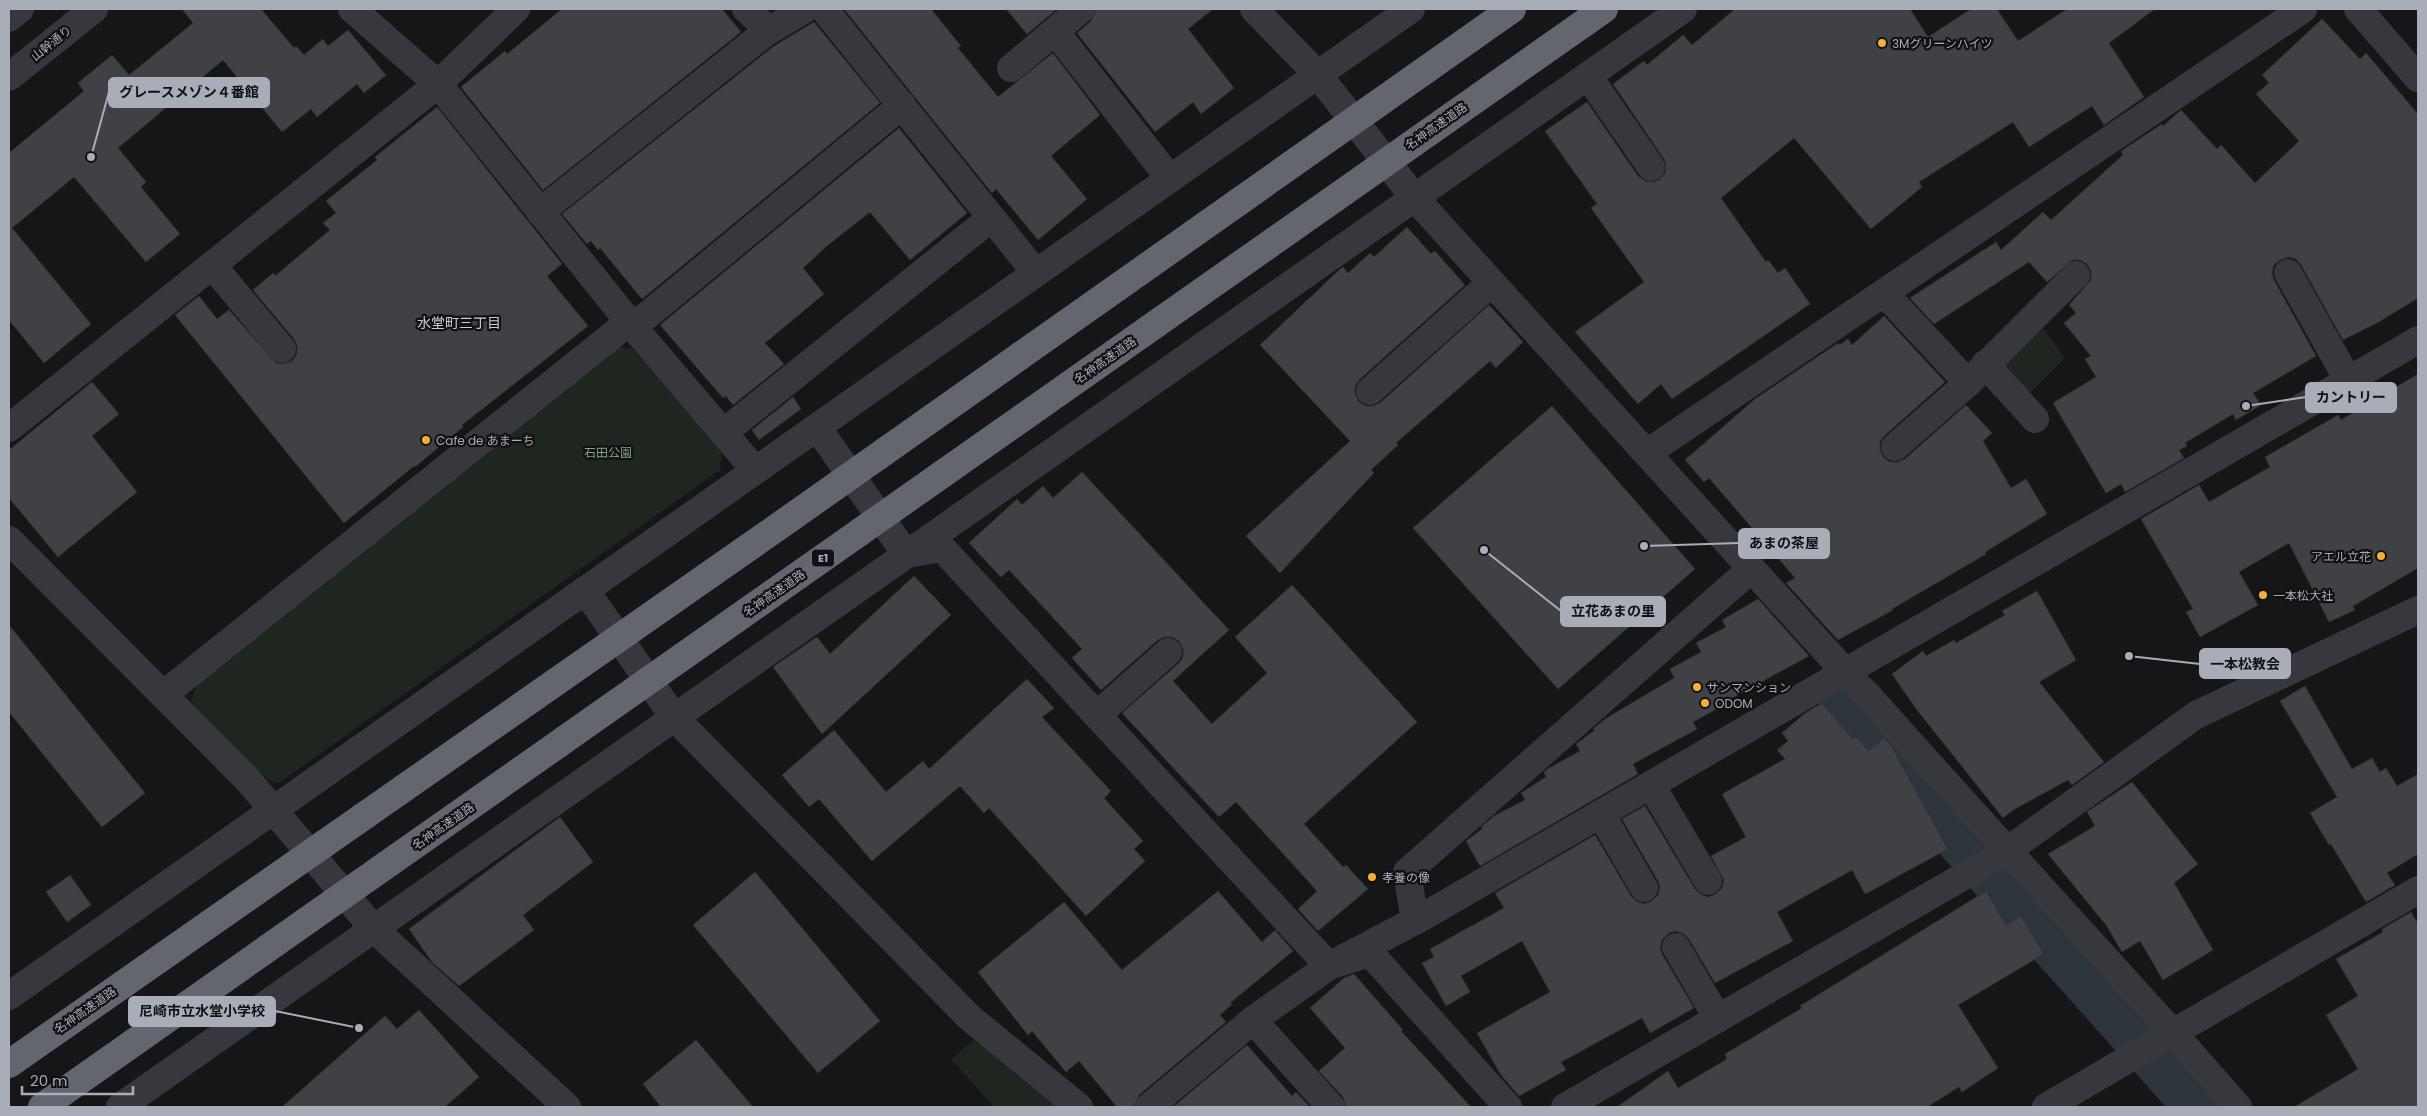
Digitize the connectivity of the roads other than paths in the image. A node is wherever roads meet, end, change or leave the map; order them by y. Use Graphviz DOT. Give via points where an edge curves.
graph roads {
  1 [pos="20,9"];
  2 [pos="94,9"];
  3 [pos="352,9"];
  4 [pos="516,9"];
  5 [pos="746,9"];
  6 [pos="805,9"];
  7 [pos="824,9"];
  8 [pos="1082,9"];
  9 [pos="1254,9"];
  10 [pos="1411,9"];
  11 [pos="1512,9"];
  12 [pos="1604,9"];
  13 [pos="1683,9"];
  14 [pos="2303,9"];
  15 [pos="2358,9"];
  16 [pos="9,18"];
  17 [pos="769,30"];
  18 [pos="1055,31"];
  19 [pos="1011,68"];
  20 [pos="1318,75"];
  21 [pos="1588,76"];
  22 [pos="9,77"];
  23 [pos="2418,78"];
  24 [pos="438,84"];
  25 [pos="902,105"];
  26 [pos="1651,167"];
  27 [pos="1170,179"];
  28 [pos="1414,198"];
  29 [pos="540,212"];
  30 [pos="991,218"];
  31 [pos="212,265"];
  32 [pos="1036,273"];
  33 [pos="2288,273"];
  34 [pos="2076,275"];
  35 [pos="1491,283"];
  36 [pos="1884,293"];
  37 [pos="629,322"];
  38 [pos="2418,340"];
  39 [pos="282,349"];
  40 [pos="1976,373"];
  41 [pos="2348,380"];
  42 [pos="1370,391"];
  43 [pos="2035,418"];
  44 [pos="817,427"];
  45 [pos="9,428"];
  46 [pos="723,433"];
  47 [pos="1895,447"];
  48 [pos="1647,453"];
  49 [pos="755,470"];
  50 [pos="9,540"];
  51 [pos="906,554"];
  52 [pos="1750,570"];
  53 [pos="585,590"];
  54 [pos="2418,610"];
  55 [pos="1168,652"];
  56 [pos="1846,672"];
  57 [pos="163,694"];
  58 [pos="1096,715"];
  59 [pos="674,716"];
  60 [pos="1652,785"];
  61 [pos="273,809"];
  62 [pos="1601,814"];
  63 [pos="1995,858"];
  64 [pos="1708,881"];
  65 [pos="1644,888"];
  66 [pos="2418,890"];
  67 [pos="1415,921"];
  68 [pos="373,928"];
  69 [pos="1676,947"];
  70 [pos="1329,966"];
  71 [pos="9,996"];
  72 [pos="1718,1019"];
  73 [pos="1253,1020"];
  74 [pos="2160,1041"];
  75 [pos="9,1064"];
  76 [pos="42,1107"];
  77 [pos="120,1107"];
  78 [pos="567,1107"];
  79 [pos="1079,1107"];
  80 [pos="1149,1107"];
  81 [pos="1331,1107"];
  82 [pos="1508,1107"];
  83 [pos="1565,1107"];
  84 [pos="2046,1107"];
  85 [pos="2238,1107"];
  1 -- 16 [label="street"];
  2 -- 22 [label="street, 山幹通り"];
  3 -- 24 [label="street"];
  4 -- 24 [label="street"];
  5 -- 17 [label="street"];
  6 -- 17 [label="street"];
  7 -- 25 [label="street"];
  8 -- 18 [label="street"];
  9 -- 20 [label="street"];
  10 -- 20 [label="street"];
  11 -- 75 [label="highway, 名神高速道路"];
  12 -- 76 [label="highway, 名神高速道路 / E1"];
  13 -- 21 [label="street"];
  14 -- 36 [label="street"];
  15 -- 23 [label="street"];
  17 -- 29 [label="street"];
  18 -- 19 [label="street"];
  18 -- 27 [label="street"];
  20 -- 27 [label="street"];
  20 -- 28 [label="street"];
  21 -- 26 [label="street"];
  21 -- 28 [label="street"];
  24 -- 29 [label="street"];
  24 -- 31 [label="street"];
  25 -- 30 [label="street"];
  25 -- 37 [label="street" via="644,318"];
  27 -- 32 [label="street"];
  28 -- 35 [label="street"];
  28 -- 51 [label="street"];
  29 -- 37 [label="street"];
  30 -- 32 [label="street"];
  30 -- 46 [label="street"];
  31 -- 39 [label="street"];
  31 -- 45 [label="street"];
  32 -- 44 [label="street"];
  33 -- 41 [label="street"];
  34 -- 40 [label="street"];
  35 -- 42 [label="street"];
  35 -- 48 [label="street"];
  36 -- 40 [label="street"];
  36 -- 48 [label="street"];
  37 -- 46 [label="street"];
  37 -- 57 [label="street"];
  38 -- 41 [label="street"];
  40 -- 43 [label="street"];
  40 -- 47 [label="street"];
  41 -- 56 [label="street"];
  44 -- 49 [label="street"];
  44 -- 51 [label="street"];
  46 -- 49 [label="street"];
  48 -- 52 [label="street"];
  49 -- 53 [label="street"];
  50 -- 57 [label="street"];
  51 -- 58 [label="street" via="942,548"];
  51 -- 59 [label="street"];
  52 -- 56 [label="street"];
  52 -- 67 [label="street" via="1407,872"];
  53 -- 59 [label="street"];
  53 -- 61 [label="street"];
  54 -- 63 [label="street" via="2196,715"];
  55 -- 58 [label="street"];
  56 -- 60 [label="street"];
  56 -- 63 [label="street"];
  57 -- 61 [label="street"];
  58 -- 70 [label="street"];
  59 -- 68 [label="street"];
  59 -- 79 [label="street" via="970,1018"];
  60 -- 62 [label="street"];
  60 -- 64 [label="street"];
  61 -- 68 [label="street"];
  61 -- 71 [label="street"];
  62 -- 65 [label="street"];
  62 -- 67 [label="street"];
  63 -- 72 [label="street"];
  63 -- 74 [label="street"];
  66 -- 74 [label="street"];
  67 -- 70 [label="street"];
  68 -- 77 [label="street"];
  68 -- 78 [label="street"];
  69 -- 72 [label="street"];
  70 -- 73 [label="street"];
  70 -- 82 [label="street" via="1370,953"];
  72 -- 83 [label="street"];
  73 -- 80 [label="street"];
  73 -- 81 [label="street"];
  74 -- 84 [label="street"];
  74 -- 85 [label="street"];
}
